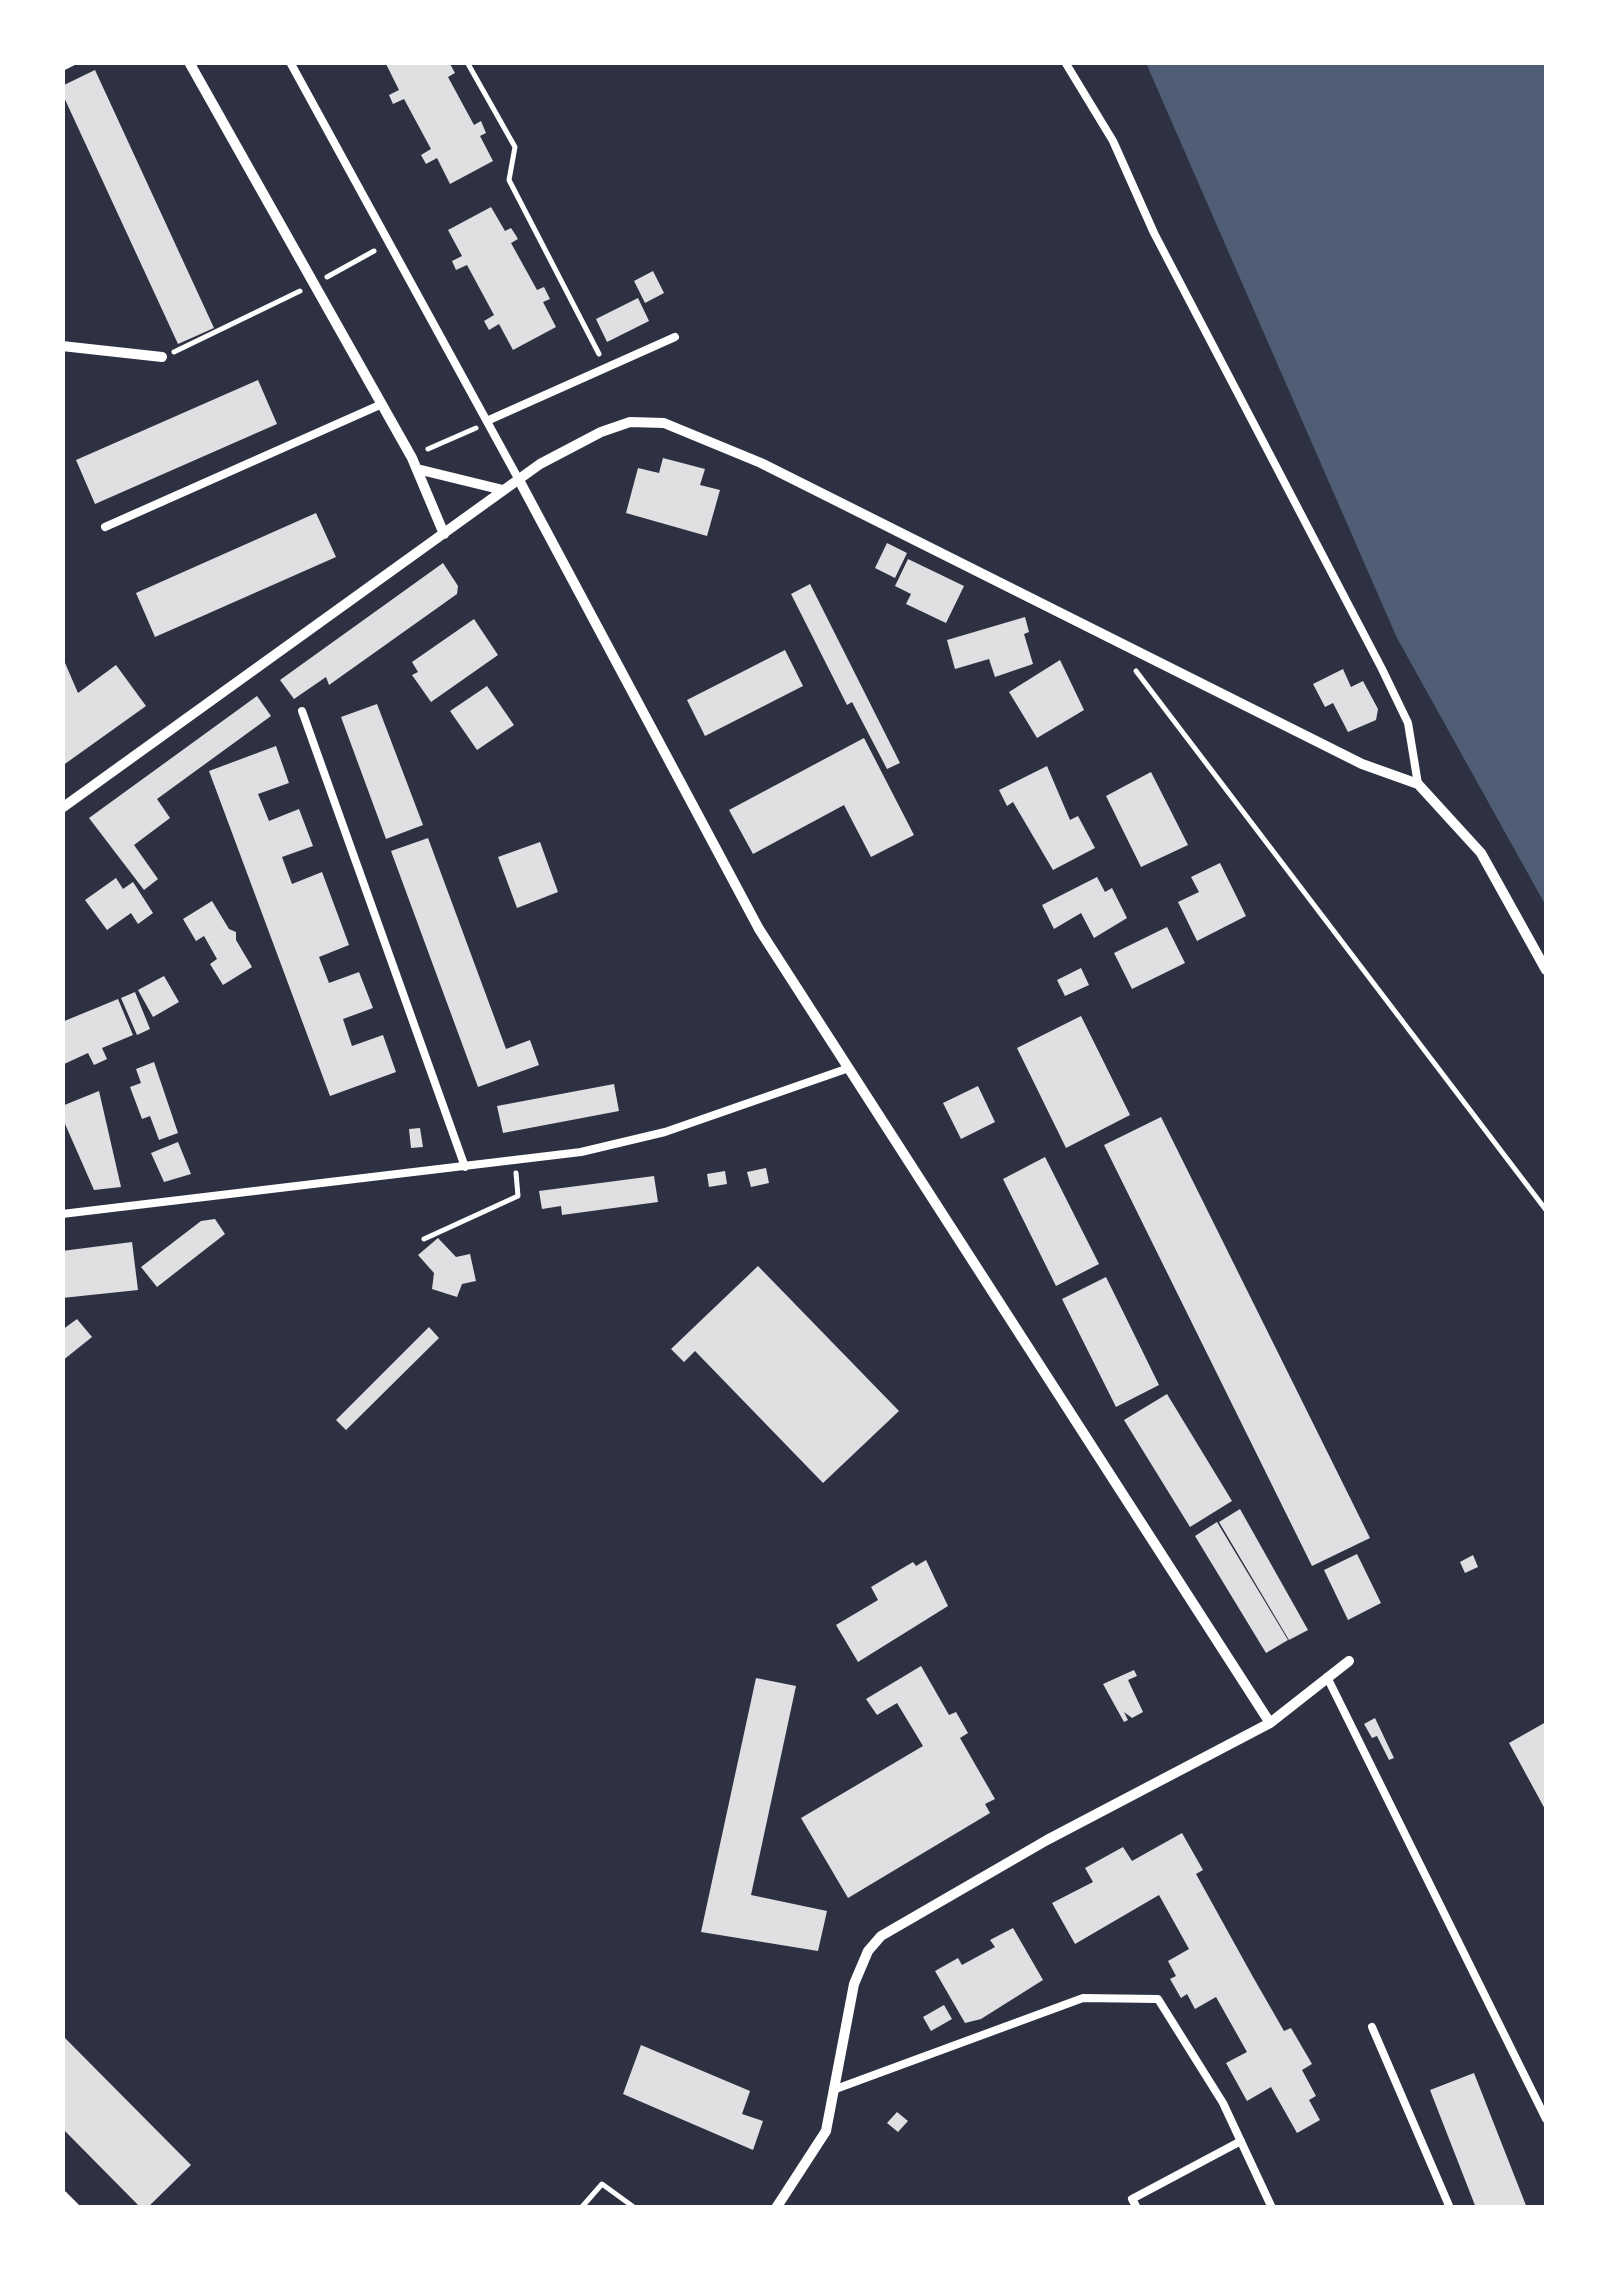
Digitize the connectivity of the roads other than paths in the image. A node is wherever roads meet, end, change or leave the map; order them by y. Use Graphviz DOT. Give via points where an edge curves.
graph roads {
  1 [pos="72,62"];
  2 [pos="189,62"];
  3 [pos="290,62"];
  4 [pos="1065,62"];
  5 [pos="62,68"];
  6 [pos="676,337"];
  7 [pos="62,346"];
  8 [pos="162,357"];
  9 [pos="382,404"];
  10 [pos="489,420"];
  11 [pos="417,468"];
  12 [pos="519,480"];
  13 [pos="503,490"];
  14 [pos="105,526"];
  15 [pos="444,534"];
  16 [pos="302,711"];
  17 [pos="1418,784"];
  18 [pos="62,808"];
  19 [pos="1546,970"];
  20 [pos="846,1068"];
  21 [pos="465,1167"];
  22 [pos="62,1214"];
  23 [pos="1349,1661"];
  24 [pos="1327,1677"];
  25 [pos="1270,1723"];
  26 [pos="1372,2027"];
  27 [pos="833,2090"];
  28 [pos="1546,2118"];
  29 [pos="1240,2141"];
  30 [pos="62,2195"];
  31 [pos="75,2208"];
  32 [pos="776,2208"];
  33 [pos="1137,2208"];
  34 [pos="1272,2208"];
  35 [pos="1450,2208"];
  1 -- 5 [label="lane"];
  2 -- 9 [label="street"];
  3 -- 10 [label="lane"];
  4 -- 17 [label="lane" via="1113,141 1154,233 1382,669 1408,723"];
  6 -- 10 [label="lane"];
  7 -- 8 [label="street"];
  9 -- 11 [label="street"];
  9 -- 14 [label="lane"];
  10 -- 12 [label="lane"];
  11 -- 13 [label="street"];
  11 -- 15 [label="street"];
  12 -- 13 [label="street"];
  12 -- 17 [label="street" via="601,432 630,422 664,422 761,463 1362,764"];
  12 -- 20 [label="street" via="759,929"];
  13 -- 15 [label="street"];
  15 -- 18 [label="street"];
  16 -- 21 [label="lane"];
  17 -- 19 [label="street" via="1481,853"];
  20 -- 21 [label="lane" via="665,1132 581,1152"];
  20 -- 25 [label="street"];
  21 -- 22 [label="lane"];
  23 -- 24 [label="street"];
  24 -- 25 [label="street"];
  24 -- 28 [label="lane"];
  25 -- 27 [label="street" via="882,1936 854,1984"];
  26 -- 35 [label="lane"];
  27 -- 29 [label="lane" via="1083,1998 1158,1999"];
  27 -- 32 [label="street" via="826,2132"];
  29 -- 33 [label="lane" via="1132,2199"];
  29 -- 34 [label="lane"];
  30 -- 31 [label="street"];
}
